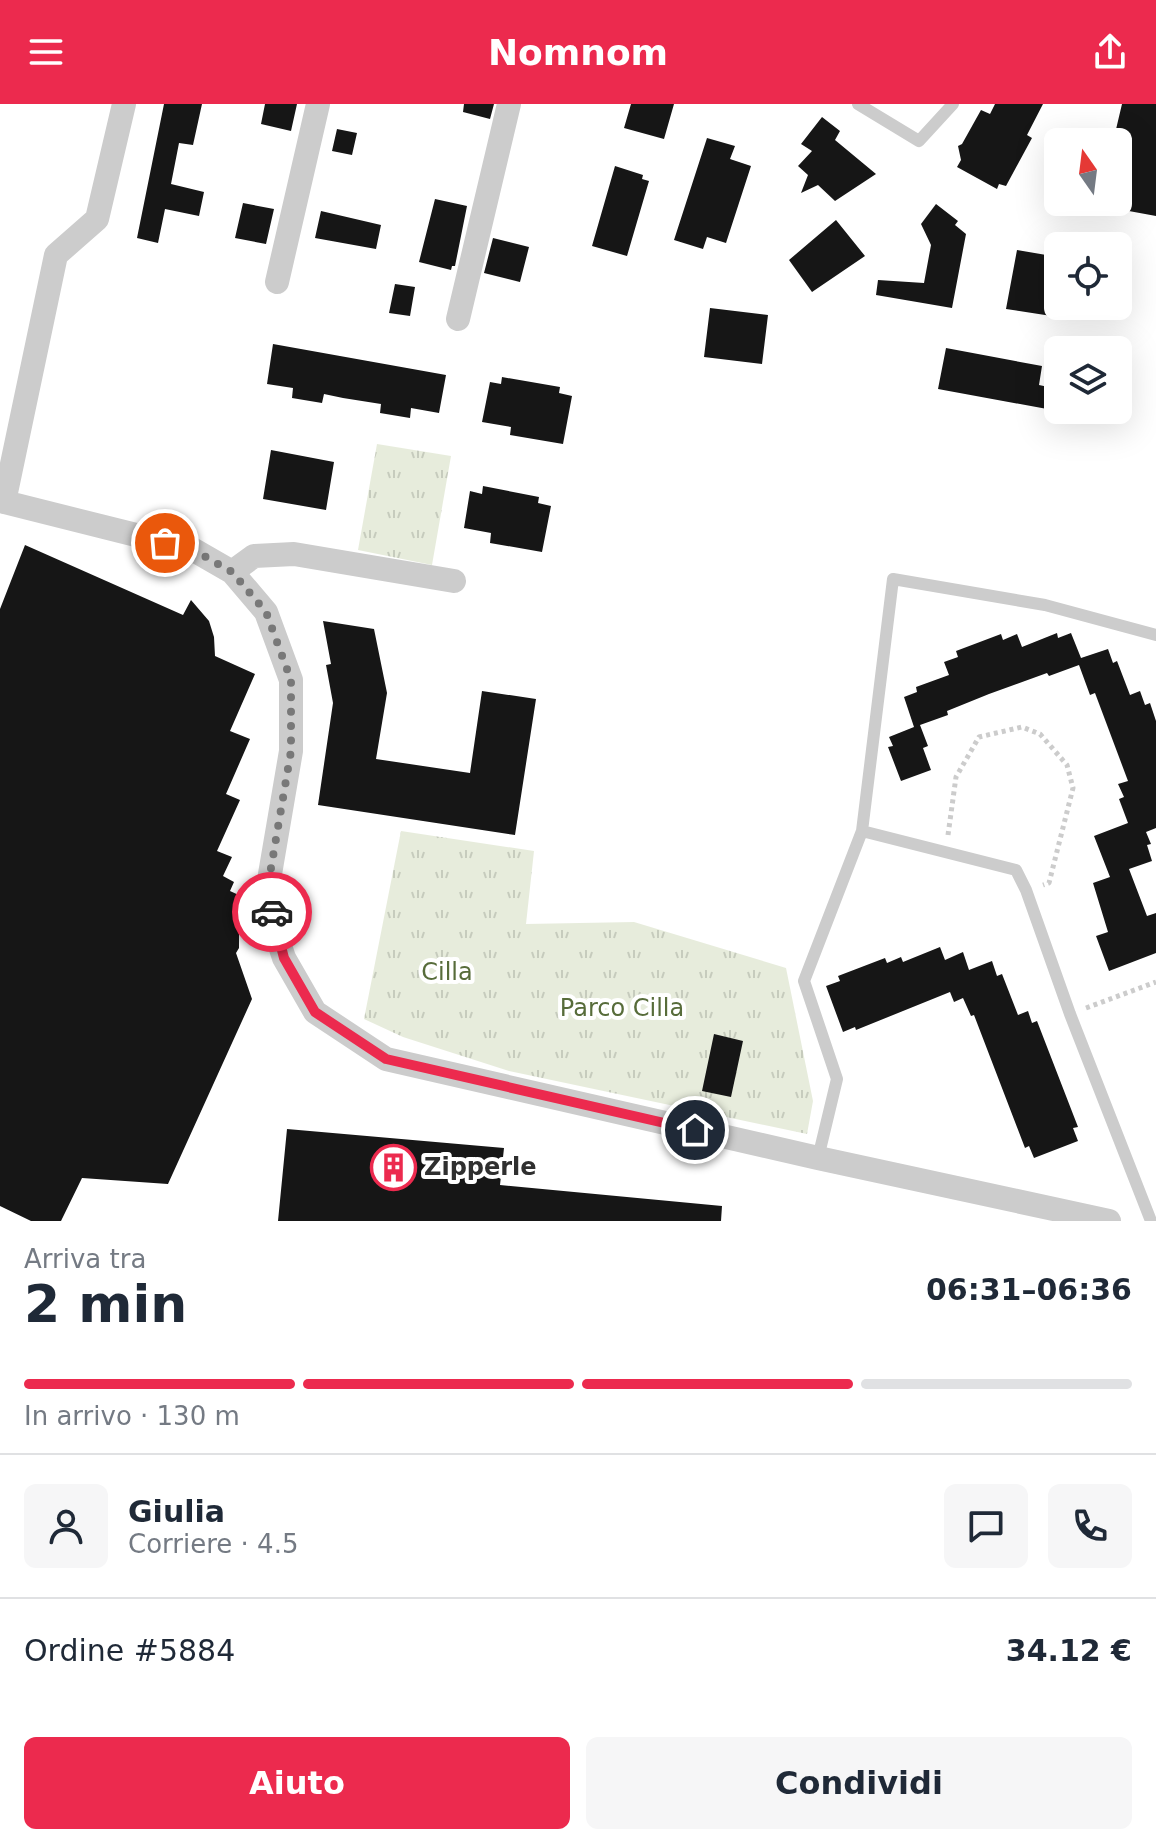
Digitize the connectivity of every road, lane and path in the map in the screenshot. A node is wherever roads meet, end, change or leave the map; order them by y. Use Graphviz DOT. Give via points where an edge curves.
graph roads {
  1 [pos="124,104"];
  2 [pos="318,104"];
  3 [pos="509,104"];
  4 [pos="858,104"];
  5 [pos="953,104"];
  6 [pos="277,282"];
  7 [pos="458,319"];
  8 [pos="2,502"];
  9 [pos="232,572"];
  10 [pos="454,581"];
  11 [pos="1156,635"];
  12 [pos="862,831"];
  13 [pos="946,852"];
  14 [pos="1026,890"];
  15 [pos="1156,982"];
  16 [pos="1070,1014"];
  17 [pos="818,1158"];
  18 [pos="1109,1221"];
  19 [pos="1151,1221"];
  1 -- 8 [label="street" via="97,219 56,255"];
  2 -- 6 [label="street"];
  3 -- 7 [label="street"];
  4 -- 5 [label="lane" via="919,141"];
  8 -- 9 [label="street" via="192,549"];
  9 -- 10 [label="street" via="254,556 294,554"];
  9 -- 17 [label="street" via="266,612 291,680 291,751 270,874 272,921 284,958 315,1012 386,1059"];
  11 -- 12 [label="lane" via="1045,605 893,579"];
  12 -- 13 [label="lane"];
  12 -- 17 [label="lane" via="804,981 837,1079"];
  13 -- 14 [label="lane" via="1016,870"];
  13 -- 14 [label="path" via="956,777 979,737 1022,727 1040,734 1067,765 1073,788 1049,883"];
  14 -- 16 [label="lane"];
  15 -- 16 [label="path"];
  16 -- 19 [label="lane"];
  17 -- 18 [label="street"];
}
